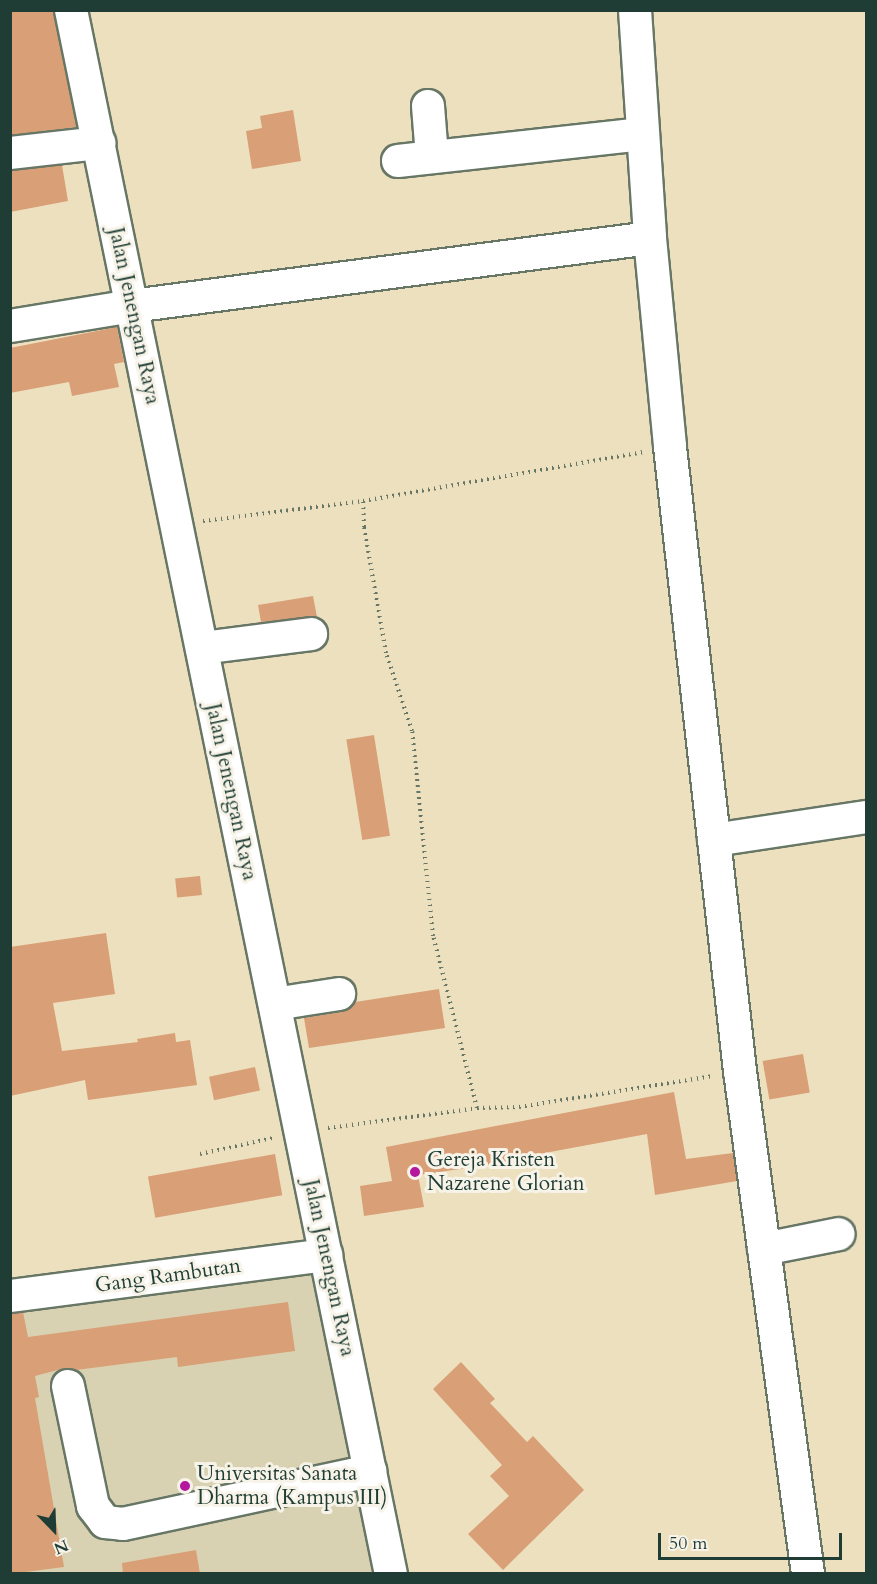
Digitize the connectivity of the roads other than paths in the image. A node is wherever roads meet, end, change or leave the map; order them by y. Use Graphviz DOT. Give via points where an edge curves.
graph roads {
  1 [pos="71,10"];
  2 [pos="635,10"];
  3 [pos="428,106"];
  4 [pos="643,134"];
  5 [pos="99,143"];
  6 [pos="10,153"];
  7 [pos="432,157"];
  8 [pos="398,161"];
  9 [pos="650,238"];
  10 [pos="132,306"];
  11 [pos="10,326"];
  12 [pos="311,634"];
  13 [pos="202,648"];
  14 [pos="867,817"];
  15 [pos="714,840"];
  16 [pos="339,994"];
  17 [pos="275,1004"];
  18 [pos="839,1234"];
  19 [pos="764,1248"];
  20 [pos="326,1255"];
  21 [pos="10,1296"];
  22 [pos="68,1386"];
  23 [pos="370,1471"];
  24 [pos="391,1574"];
  25 [pos="808,1574"];
  1 -- 5 [label="street, Jalan Jenengan Raya"];
  2 -- 4 [label="street"];
  3 -- 7 [label="street"];
  4 -- 7 [label="street"];
  4 -- 9 [label="street"];
  5 -- 6 [label="street"];
  5 -- 10 [label="street, Jalan Jenengan Raya"];
  7 -- 8 [label="street"];
  9 -- 10 [label="street"];
  9 -- 15 [label="street"];
  10 -- 11 [label="street"];
  10 -- 13 [label="street, Jalan Jenengan Raya"];
  12 -- 13 [label="street"];
  13 -- 17 [label="street, Jalan Jenengan Raya"];
  14 -- 15 [label="street"];
  15 -- 19 [label="street"];
  16 -- 17 [label="street"];
  17 -- 20 [label="street, Jalan Jenengan Raya"];
  18 -- 19 [label="street"];
  19 -- 25 [label="street"];
  20 -- 21 [label="street, Gang Rambutan"];
  20 -- 23 [label="street, Jalan Jenengan Raya"];
  22 -- 23 [label="street" via="93,1506 105,1522 123,1524"];
  23 -- 24 [label="street, Jalan Jenengan Raya"];
}
